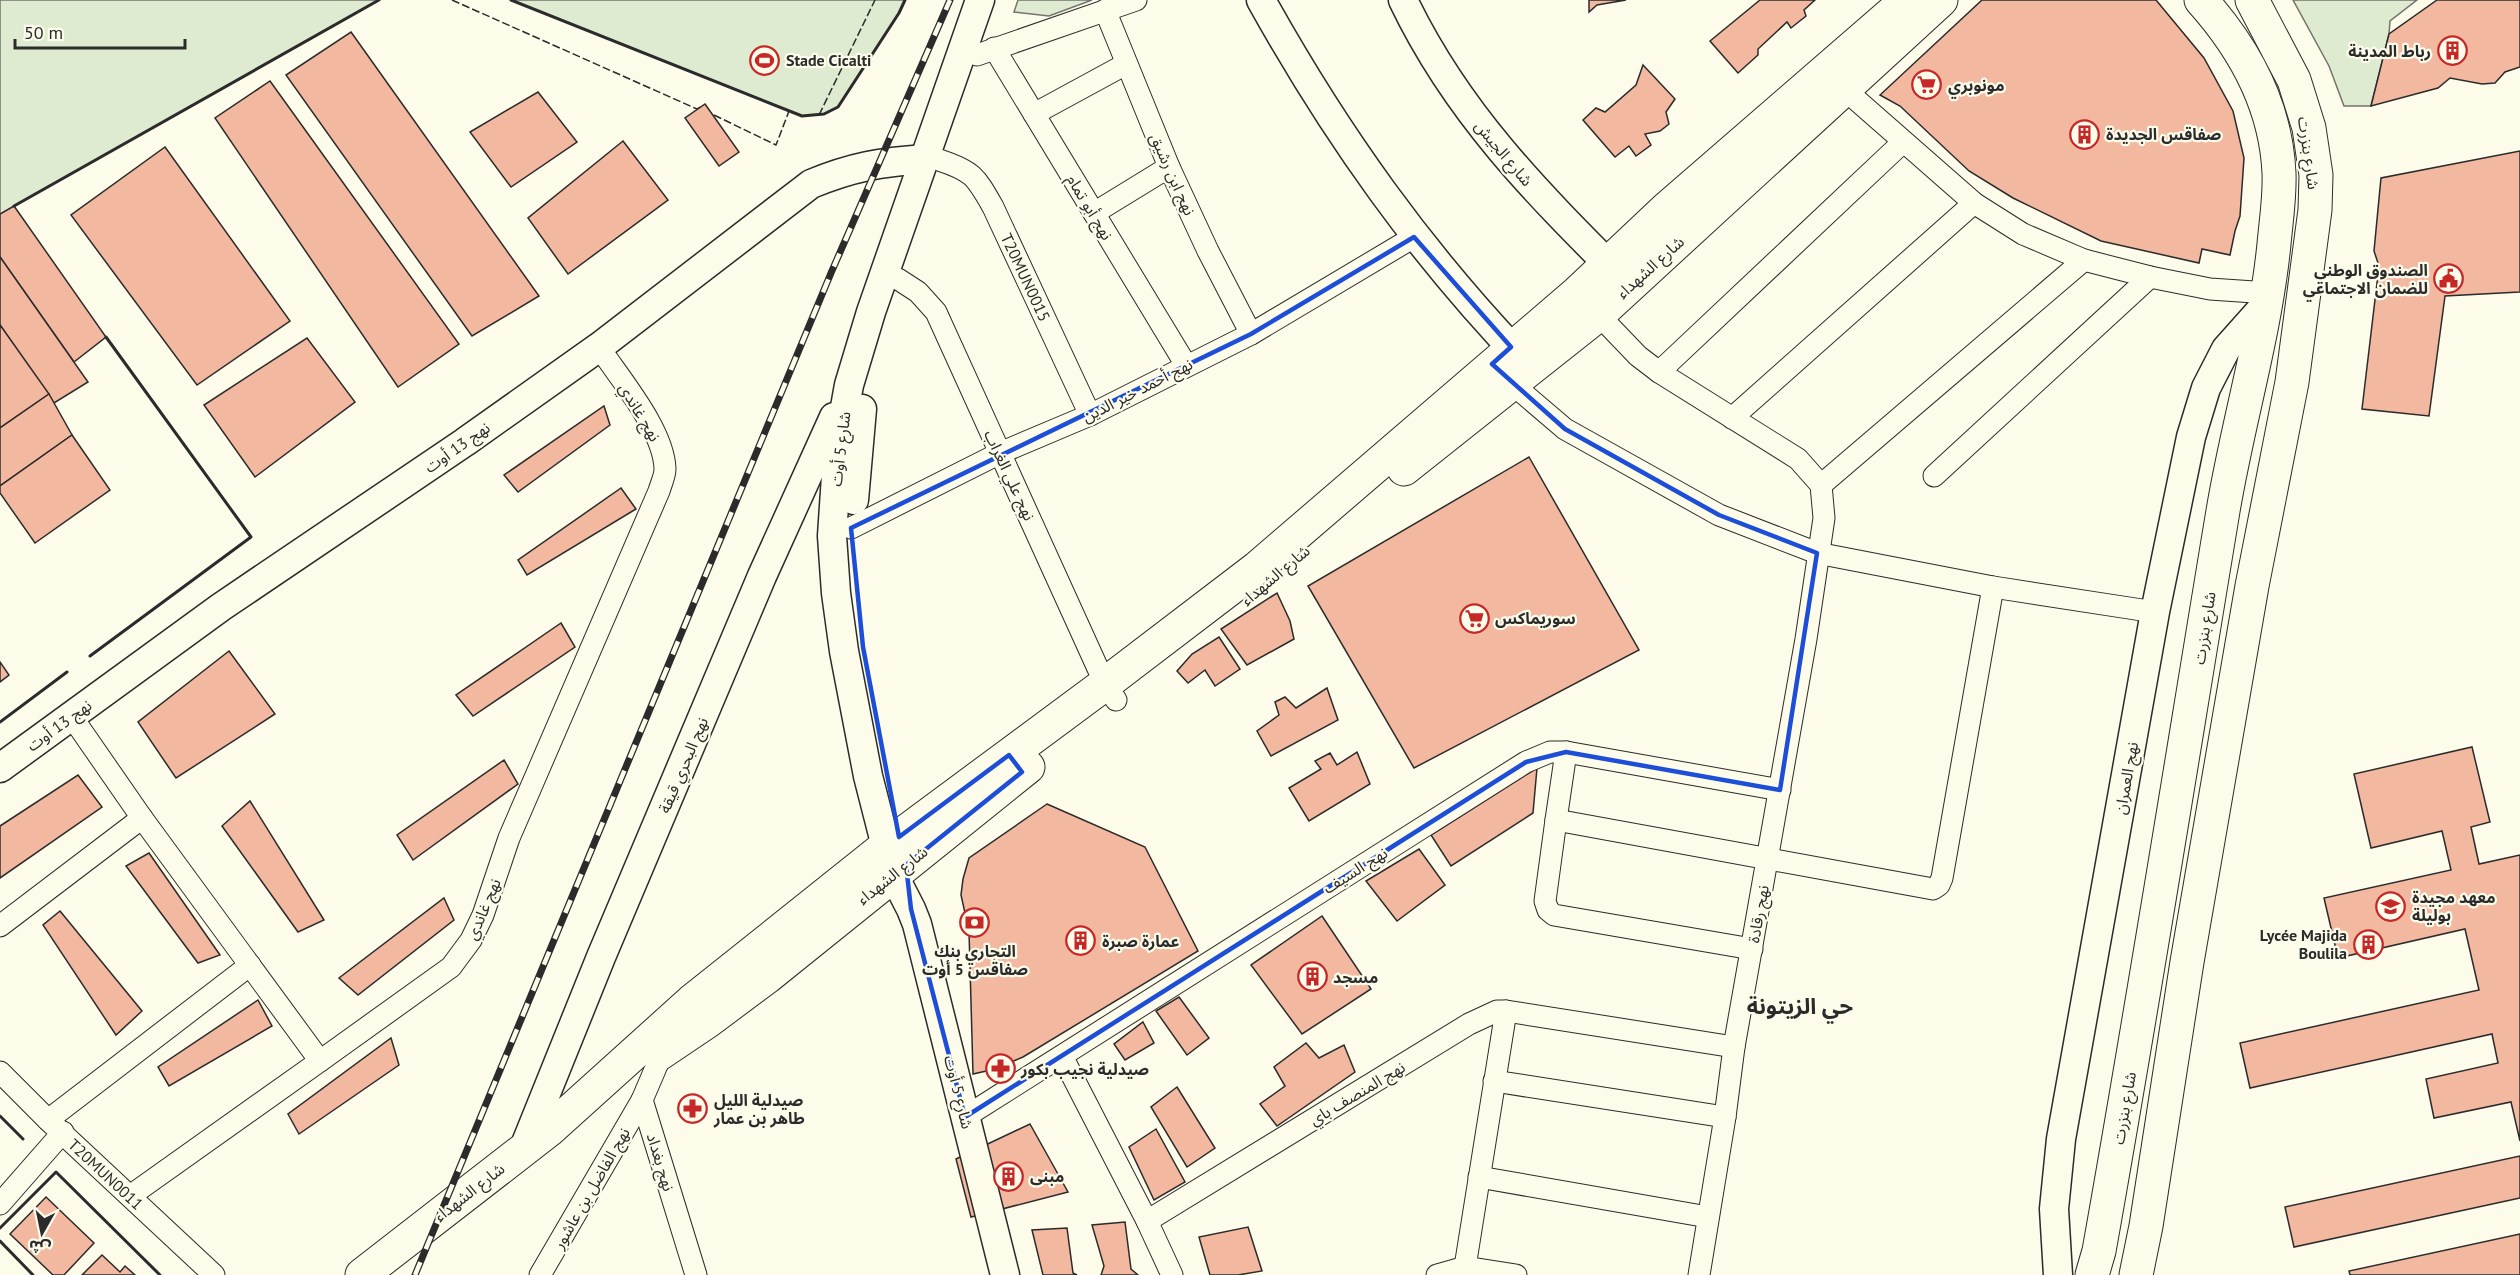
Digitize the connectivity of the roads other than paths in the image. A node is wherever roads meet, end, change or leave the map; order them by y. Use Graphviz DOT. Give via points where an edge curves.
graph roads {
  1 [pos="980,0"];
  2 [pos="997,0"];
  3 [pos="1136,0"];
  4 [pos="1261,0"];
  5 [pos="1403,0"];
  6 [pos="1907,0"];
  7 [pos="1941,0"];
  8 [pos="2201,0"];
  9 [pos="2252,0"];
  10 [pos="1105,10"];
  11 [pos="986,52"];
  12 [pos="1126,64"];
  13 [pos="1844,89"];
  14 [pos="1034,114"];
  15 [pos="1903,142"];
  16 [pos="932,159"];
  17 [pos="1169,167"];
  18 [pos="1974,203"];
  19 [pos="1094,213"];
  20 [pos="1414,237"];
  21 [pos="2084,260"];
  22 [pos="1607,264"];
  23 [pos="2150,277"];
  24 [pos="898,279"];
  25 [pos="1630,286"];
  26 [pos="2268,298"];
  27 [pos="1588,304"];
  28 [pos="1251,334"];
  29 [pos="599,347"];
  30 [pos="1186,365"];
  31 [pos="1511,366"];
  32 [pos="1659,372"];
  33 [pos="849,385"];
  34 [pos="1090,415"];
  35 [pos="1732,418"];
  36 [pos="1000,453"];
  37 [pos="1934,476"];
  38 [pos="1821,485"];
  39 [pos="852,528"];
  40 [pos="1817,554"];
  41 [pos="1993,588"];
  42 [pos="2155,612"];
  43 [pos="1111,692"];
  44 [pos="72,717"];
  45 [pos="1566,752"];
  46 [pos="0,768"];
  47 [pos="1780,790"];
  48 [pos="142,818"];
  49 [pos="1556,820"];
  50 [pos="896,856"];
  51 [pos="1768,859"];
  52 [pos="0,926"];
  53 [pos="1752,949"];
  54 [pos="250,965"];
  55 [pos="1506,1011"];
  56 [pos="1734,1047"];
  57 [pos="663,1051"];
  58 [pos="1062,1056"];
  59 [pos="320,1061"];
  60 [pos="0,1072"];
  61 [pos="1494,1081"];
  62 [pos="642,1100"];
  63 [pos="574,1109"];
  64 [pos="965,1117"];
  65 [pos="1725,1117"];
  66 [pos="56,1126"];
  67 [pos="524,1148"];
  68 [pos="1479,1177"];
  69 [pos="130,1196"];
  70 [pos="0,1204"];
  71 [pos="1708,1217"];
  72 [pos="1148,1221"];
  73 [pos="1465,1267"];
  74 [pos="214,1275"];
  75 [pos="362,1275"];
  76 [pos="540,1275"];
  77 [pos="696,1275"];
  78 [pos="1005,1275"];
  79 [pos="1172,1275"];
  80 [pos="1437,1275"];
  81 [pos="1516,1275"];
  82 [pos="1699,1275"];
  83 [pos="2058,1275"];
  84 [pos="2092,1275"];
  85 [pos="2136,1275"];
  1 -- 16 [label="main road, شارع 5 أوت"];
  2 -- 11 [label="main road, شارع 5 أوت"];
  3 -- 10 [label="street"];
  4 -- 20 [label="main road" via="1340,133"];
  5 -- 22 [label="main road, شارع الجيش" via="1440,68 1480,127 1522,177"];
  6 -- 22 [label="main road, شارع الشهداء"];
  7 -- 13 [label="main road, شارع الشهداء"];
  8 -- 26 [label="main road, شارع بنزرت" via="2234,40 2260,88 2274,135 2279,174"];
  9 -- 85 [label="main road, شارع بنزرت" via="2294,80 2309,128 2316,176 2315,210 2292,382 2250,598"];
  10 -- 11 [label="street"];
  10 -- 12 [label="street, نهج ابن رشيق"];
  11 -- 14 [label="street, نهج أبو تمام"];
  11 -- 16 [label="main road, شارع 5 أوت"];
  12 -- 14 [label="street"];
  12 -- 17 [label="street, نهج ابن رشيق"];
  13 -- 15 [label="street"];
  13 -- 25 [label="main road, شارع الشهداء"];
  14 -- 19 [label="street, نهج أبو تمام"];
  15 -- 18 [label="street"];
  15 -- 32 [label="street"];
  16 -- 24 [label="main road, شارع 5 أوت"];
  16 -- 29 [label="main road, نهج 13 أوت" via="881,162 811,184"];
  16 -- 33 [label="main road, شارع 5 أوت" via="871,312"];
  16 -- 34 [label="street, T20MUN0015" via="963,168 979,183"];
  17 -- 19 [label="street"];
  17 -- 28 [label="street, نهج ابن رشيق"];
  18 -- 21 [label="street" via="2023,234"];
  18 -- 35 [label="street"];
  19 -- 30 [label="street, نهج أبو تمام"];
  20 -- 28 [label="street, نهج أحمد خير الدين"];
  20 -- 31 [label="main road"];
  21 -- 23 [label="street"];
  21 -- 38 [label="street"];
  22 -- 25 [label="main road, شارع الجيش"];
  22 -- 27 [label="main road, شارع الشهداء"];
  23 -- 26 [label="street"];
  23 -- 37 [label="street"];
  24 -- 36 [label="street, نهج علي الغراب" via="918,292 936,312"];
  24 -- 39 [label="main road, شارع 5 أوت" via="863,392"];
  25 -- 27 [label="main road, شارع الشهداء"];
  26 -- 42 [label="main road, نهج العمران" via="2226,349 2206,388 2191,437"];
  26 -- 84 [label="main road, شارع بنزرت" via="2224,506 2151,956"];
  27 -- 31 [label="main road, شارع الشهداء"];
  27 -- 32 [label="street"];
  28 -- 30 [label="street, نهج أحمد خير الدين"];
  29 -- 44 [label="main road, نهج 13 أوت" via="255,583"];
  29 -- 59 [label="street, نهج غاندي" via="655,434 665,471 660,491 509,838 471,940 451,966"];
  30 -- 34 [label="street, نهج أحمد خير الدين"];
  31 -- 40 [label="street" via="1565,429 1719,515"];
  31 -- 43 [label="main road, شارع الشهداء" via="1478,408 1211,628"];
  32 -- 35 [label="street"];
  33 -- 50 [label="main road, شارع 5 أوت" via="838,446 832,536 836,593 855,712"];
  33 -- 67 [label="main road, نهج البحري قيقة" via="762,576"];
  34 -- 36 [label="street, نهج أحمد خير الدين"];
  35 -- 38 [label="street" via="1798,459"];
  36 -- 39 [label="street, نهج أحمد خير الدين"];
  36 -- 43 [label="street, نهج علي الغراب"];
  38 -- 40 [label="street, نهج رقادة" via="1824,518"];
  39 -- 50 [label="main road, شارع 5 أوت" via="863,647"];
  40 -- 41 [label="street"];
  40 -- 47 [label="street, نهج رقادة"];
  41 -- 42 [label="street"];
  41 -- 51 [label="street" via="1939,885 1933,889 1913,887"];
  42 -- 83 [label="main road, نهج العمران" via="2069,1093 2054,1209"];
  43 -- 50 [label="main road, شارع الشهداء"];
  44 -- 46 [label="main road, نهج 13 أوت"];
  44 -- 48 [label="street"];
  45 -- 47 [label="street, نهج السيف"];
  45 -- 49 [label="street"];
  45 -- 58 [label="street, نهج السيف" via="1550,752 1526,762"];
  47 -- 51 [label="street, نهج رقادة"];
  48 -- 52 [label="street"];
  48 -- 54 [label="street"];
  49 -- 51 [label="street"];
  49 -- 53 [label="street" via="1545,902 1554,915"];
  50 -- 57 [label="main road, شارع الشهداء" via="766,977"];
  50 -- 63 [label="main road, شارع الشهداء" via="692,1001"];
  50 -- 64 [label="main road, شارع 5 أوت"];
  51 -- 53 [label="street, نهج رقادة"];
  53 -- 56 [label="street, نهج رقادة"];
  54 -- 59 [label="street"];
  54 -- 66 [label="street"];
  55 -- 56 [label="street"];
  55 -- 61 [label="street"];
  55 -- 72 [label="street, نهج المنصف باي" via="1469,1024"];
  56 -- 65 [label="street, نهج رقادة"];
  57 -- 62 [label="street"];
  57 -- 63 [label="main road, شارع الشهداء"];
  58 -- 64 [label="street, نهج السيف"];
  58 -- 72 [label="street"];
  59 -- 69 [label="street, نهج غاندي"];
  60 -- 66 [label="street, T20MUN0011"];
  61 -- 65 [label="street"];
  61 -- 68 [label="street"];
  62 -- 76 [label="street, نهج الفاضل بن عاشور"];
  62 -- 77 [label="street, نهج بغداد"];
  63 -- 67 [label="main road, شارع الشهداء"];
  64 -- 78 [label="main road, شارع 5 أوت"];
  65 -- 71 [label="street, نهج رقادة"];
  66 -- 69 [label="street, T20MUN0011"];
  66 -- 70 [label="street"];
  67 -- 75 [label="main road, شارع الشهداء"];
  68 -- 71 [label="street"];
  68 -- 73 [label="street"];
  69 -- 74 [label="street, T20MUN0011"];
  71 -- 82 [label="street, نهج رقادة"];
  72 -- 79 [label="street"];
  73 -- 80 [label="street"];
  73 -- 81 [label="street"];
}
